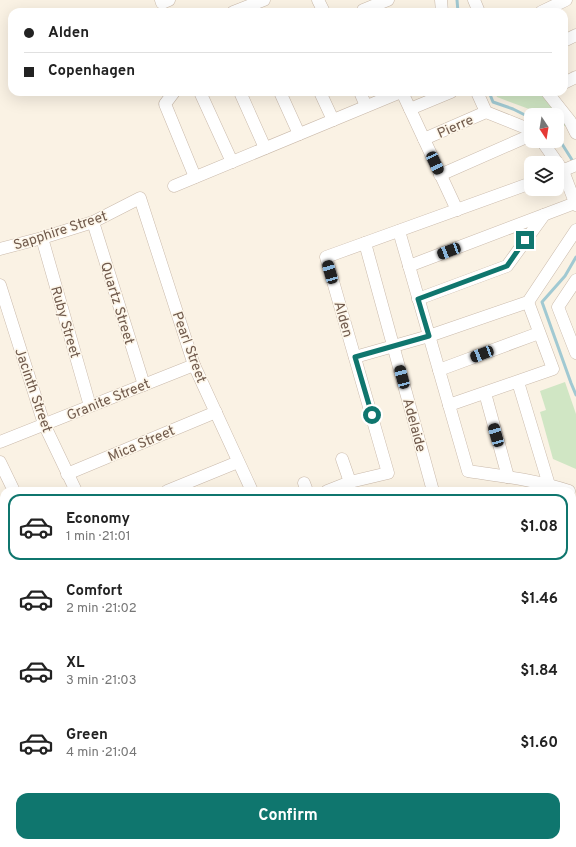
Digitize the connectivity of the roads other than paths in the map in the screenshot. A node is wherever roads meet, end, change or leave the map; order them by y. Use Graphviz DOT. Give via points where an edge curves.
graph roads {
  1 [pos="264,0"];
  2 [pos="388,0"];
  3 [pos="566,0"];
  4 [pos="362,7"];
  5 [pos="243,8"];
  6 [pos="549,8"];
  7 [pos="171,96"];
  8 [pos="202,96"];
  9 [pos="242,96"];
  10 [pos="282,96"];
  11 [pos="322,96"];
  12 [pos="362,96"];
  13 [pos="391,96"];
  14 [pos="403,96"];
  15 [pos="441,96"];
  16 [pos="479,96"];
  17 [pos="551,96"];
  18 [pos="366,106"];
  19 [pos="410,109"];
  20 [pos="486,112"];
  21 [pos="573,119"];
  22 [pos="333,120"];
  23 [pos="524,127"];
  24 [pos="576,133"];
  25 [pos="299,134"];
  26 [pos="524,138"];
  27 [pos="424,139"];
  28 [pos="265,148"];
  29 [pos="548,148"];
  30 [pos="232,162"];
  31 [pos="566,169"];
  32 [pos="440,175"];
  33 [pos="195,177"];
  34 [pos="174,186"];
  35 [pos="524,186"];
  36 [pos="140,198"];
  37 [pos="576,204"];
  38 [pos="457,210"];
  39 [pos="544,215"];
  40 [pos="93,222"];
  41 [pos="576,230"];
  42 [pos="399,231"];
  43 [pos="42,238"];
  44 [pos="365,243"];
  45 [pos="0,249"];
  46 [pos="409,266"];
  47 [pos="576,280"];
  48 [pos="0,285"];
  49 [pos="418,299"];
  50 [pos="528,302"];
  51 [pos="539,333"];
  52 [pos="429,336"];
  53 [pos="393,346"];
  54 [pos="576,352"];
  55 [pos="355,357"];
  56 [pos="194,364"];
  57 [pos="439,370"];
  58 [pos="518,382"];
  59 [pos="144,384"];
  60 [pos="485,393"];
  61 [pos="449,405"];
  62 [pos="90,406"];
  63 [pos="216,412"];
  64 [pos="44,424"];
  65 [pos="0,442"];
  66 [pos="342,459"];
  67 [pos="0,462"];
  68 [pos="238,462"];
  69 [pos="67,474"];
  70 [pos="508,477"];
  71 [pos="350,482"];
  72 [pos="549,486"];
  73 [pos="12,487"];
  74 [pos="74,487"];
  75 [pos="177,487"];
  76 [pos="250,487"];
  77 [pos="337,487"];
  78 [pos="432,487"];
  79 [pos="553,487"];
  1 -- 5 [label="street"];
  2 -- 4 [label="street"];
  3 -- 6 [label="street"];
  7 -- 33 [label="street" via="165,104"];
  8 -- 30 [label="street"];
  9 -- 28 [label="street"];
  10 -- 25 [label="street"];
  11 -- 22 [label="street"];
  12 -- 18 [label="street"];
  13 -- 18 [label="street"];
  14 -- 19 [label="street"];
  15 -- 19 [label="street"];
  16 -- 20 [label="street"];
  17 -- 21 [label="street"];
  18 -- 22 [label="street"];
  19 -- 27 [label="street"];
  20 -- 23 [label="street"];
  20 -- 27 [label="street, Pierre"];
  21 -- 24 [label="street"];
  22 -- 25 [label="street"];
  25 -- 28 [label="street"];
  26 -- 32 [label="street"];
  27 -- 32 [label="street"];
  28 -- 30 [label="street"];
  29 -- 31 [label="street"];
  30 -- 33 [label="street"];
  31 -- 37 [label="street"];
  32 -- 38 [label="street"];
  33 -- 34 [label="street"];
  35 -- 38 [label="street"];
  36 -- 40 [label="street, Sapphire Street"];
  36 -- 56 [label="street, Pearl Street"];
  37 -- 39 [label="street"];
  38 -- 42 [label="street"];
  39 -- 46 [label="street"];
  39 -- 49 [label="street" via="507,266"];
  40 -- 43 [label="street, Sapphire Street"];
  40 -- 59 [label="street, Quartz Street"];
  41 -- 50 [label="street"];
  42 -- 44 [label="street"];
  42 -- 46 [label="street"];
  43 -- 45 [label="street, Sapphire Street"];
  43 -- 62 [label="street, Ruby Street"];
  44 -- 53 [label="street, Adelaide"];
  44 -- 55 [label="street, Alden" via="326,257"];
  46 -- 49 [label="street"];
  47 -- 54 [label="street" via="558,307"];
  48 -- 64 [label="street, Jacinth Street"];
  49 -- 52 [label="street"];
  50 -- 51 [label="street"];
  50 -- 52 [label="street"];
  51 -- 57 [label="street"];
  51 -- 58 [label="street" via="553,370"];
  52 -- 53 [label="street"];
  52 -- 57 [label="street"];
  53 -- 55 [label="street"];
  53 -- 78 [label="street, Adelaide"];
  55 -- 71 [label="street, Alden" via="388,473"];
  56 -- 59 [label="street, Granite Street"];
  56 -- 63 [label="street, Pearl Street"];
  57 -- 61 [label="street"];
  58 -- 60 [label="street"];
  58 -- 72 [label="street"];
  59 -- 62 [label="street, Granite Street"];
  60 -- 61 [label="street"];
  60 -- 70 [label="street"];
  61 -- 70 [label="street" via="468,471"];
  62 -- 64 [label="street, Granite Street"];
  63 -- 68 [label="street, Pearl Street"];
  63 -- 69 [label="street, Mica Street"];
  64 -- 65 [label="street, Granite Street"];
  64 -- 69 [label="street, Jacinth Street"];
  66 -- 71 [label="street"];
  67 -- 73 [label="street"];
  68 -- 75 [label="street"];
  68 -- 76 [label="street, Pearl Street"];
  69 -- 74 [label="street, Jacinth Street"];
  70 -- 72 [label="street"];
  71 -- 77 [label="street"];
  72 -- 79 [label="street"];
}
